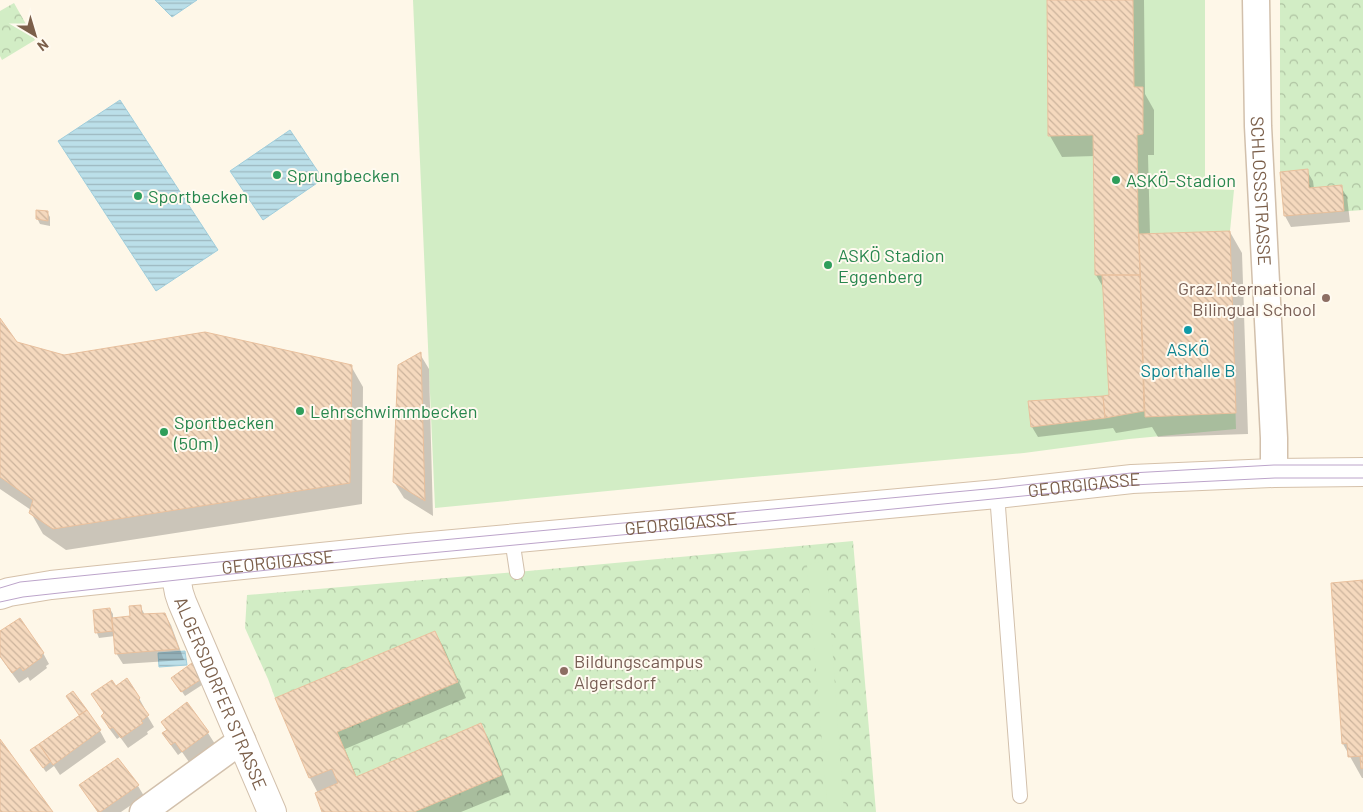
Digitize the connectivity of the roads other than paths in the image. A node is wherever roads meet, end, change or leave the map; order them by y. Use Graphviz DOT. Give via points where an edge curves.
graph roads {
  1 [pos="1256,0"];
  2 [pos="1363,472"];
  3 [pos="1274,473"];
  4 [pos="997,494"];
  5 [pos="512,539"];
  6 [pos="175,572"];
  7 [pos="517,572"];
  8 [pos="0,595"];
  9 [pos="242,740"];
  10 [pos="1020,796"];
  11 [pos="143,812"];
  12 [pos="272,812"];
  1 -- 3 [label="street, SCHLOSSSTRASSE" via="1258,126"];
  2 -- 3 [label="main road, GEORGIGASSE"];
  3 -- 4 [label="main road, GEORGIGASSE" via="1132,479"];
  4 -- 5 [label="main road, GEORGIGASSE"];
  4 -- 10 [label="lane"];
  5 -- 6 [label="main road, GEORGIGASSE"];
  5 -- 7 [label="lane"];
  6 -- 8 [label="main road, GEORGIGASSE" via="25,588"];
  6 -- 9 [label="main road, ALGERSDORFER STRASSE" via="182,602"];
  9 -- 11 [label="street"];
  9 -- 12 [label="main road, ALGERSDORFER STRASSE"];
}
